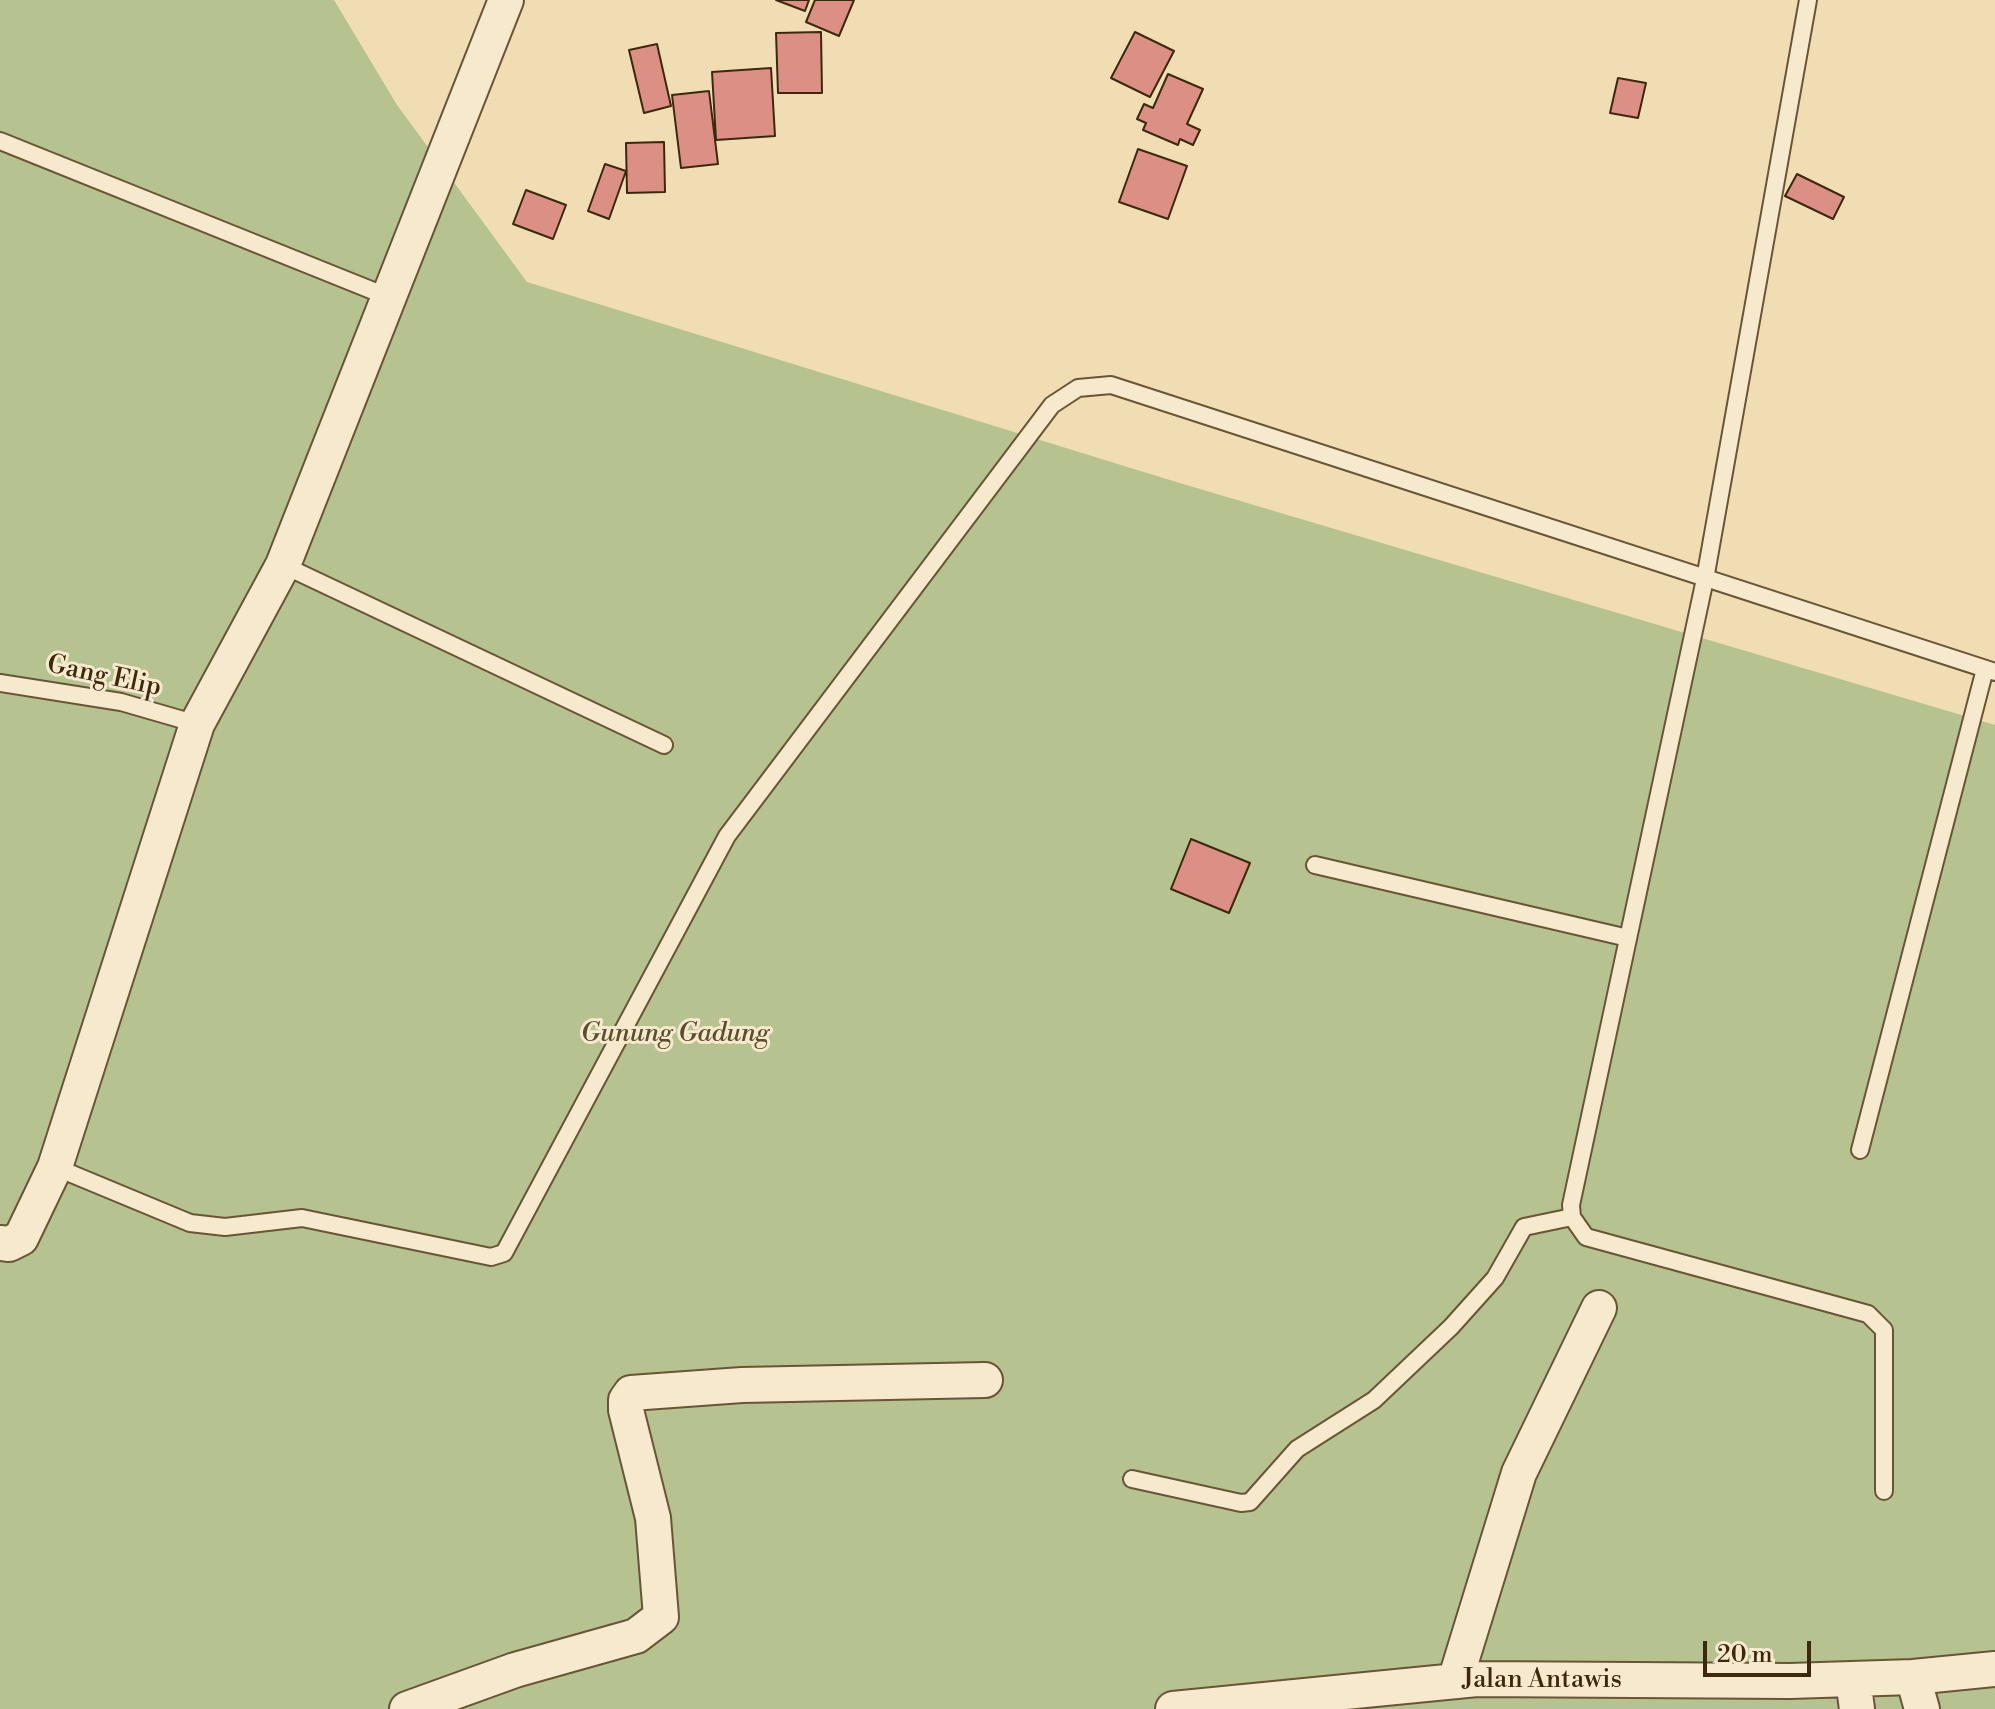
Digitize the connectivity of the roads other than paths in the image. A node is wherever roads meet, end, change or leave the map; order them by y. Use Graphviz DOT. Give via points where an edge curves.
graph roads {
  1 [pos="506,0"];
  2 [pos="1808,0"];
  3 [pos="0,141"];
  4 [pos="391,298"];
  5 [pos="283,565"];
  6 [pos="1705,579"];
  7 [pos="1990,671"];
  8 [pos="0,683"];
  9 [pos="197,724"];
  10 [pos="664,745"];
  11 [pos="1315,865"];
  12 [pos="1628,938"];
  13 [pos="1860,1150"];
  14 [pos="55,1167"];
  15 [pos="1572,1217"];
  16 [pos="0,1243"];
  17 [pos="1599,1308"];
  18 [pos="985,1380"];
  19 [pos="1132,1479"];
  20 [pos="1884,1491"];
  21 [pos="1995,1669"];
  22 [pos="1455,1681"];
  23 [pos="1917,1693"];
  24 [pos="1855,1694"];
  25 [pos="1650,1695"];
  26 [pos="407,1709"];
  27 [pos="1173,1709"];
  1 -- 4 [label="street"];
  2 -- 6 [label="lane"];
  3 -- 4 [label="lane"];
  4 -- 5 [label="street"];
  5 -- 9 [label="street"];
  5 -- 10 [label="lane"];
  6 -- 7 [label="lane"];
  6 -- 12 [label="lane"];
  6 -- 14 [label="lane" via="1111,385 1078,388 1052,405 727,836 504,1253 491,1257 302,1218 225,1227 190,1223"];
  7 -- 13 [label="lane"];
  8 -- 9 [label="lane, Gang Elip" via="105,699"];
  9 -- 14 [label="street"];
  11 -- 12 [label="lane"];
  12 -- 15 [label="lane"];
  14 -- 16 [label="street" via="31,1225 21,1238"];
  15 -- 19 [label="lane" via="1524,1227 1495,1278 1451,1327 1374,1400 1297,1449 1250,1502"];
  15 -- 20 [label="lane" via="1586,1237 1868,1314 1884,1330"];
  17 -- 22 [label="street" via="1519,1473"];
  18 -- 26 [label="street" via="631,1393 626,1410 653,1518 661,1617 636,1636 515,1670"];
  21 -- 23 [label="street, Jalan Antawis"];
  22 -- 25 [label="street, Jalan Antawis" via="1533,1677"];
  22 -- 27 [label="street, Jalan Antawis"];
  23 -- 24 [label="street, Jalan Antawis"];
  24 -- 25 [label="street, Jalan Antawis"];
}
